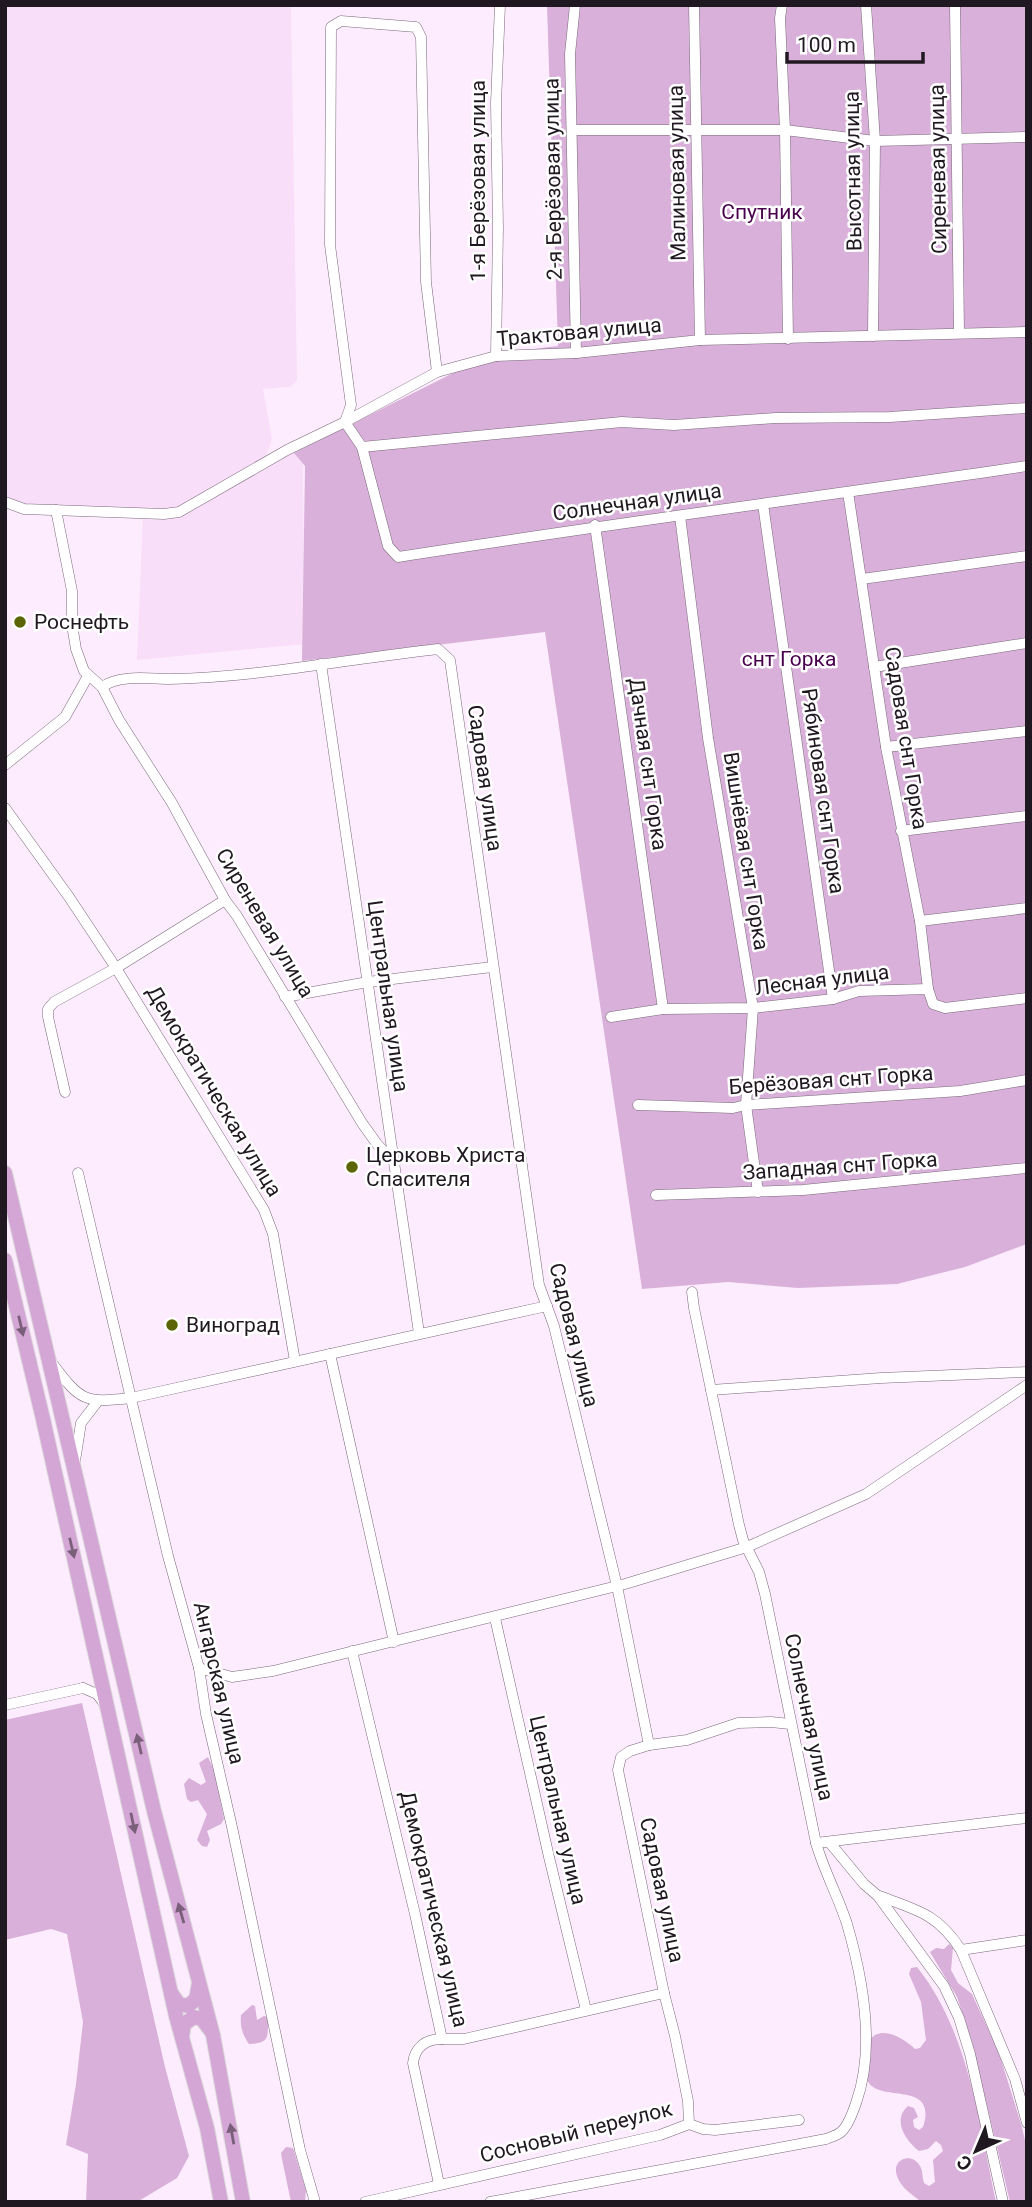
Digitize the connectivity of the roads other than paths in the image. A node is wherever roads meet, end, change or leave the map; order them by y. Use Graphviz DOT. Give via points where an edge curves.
graph roads {
  1 [pos="500,5"];
  2 [pos="575,5"];
  3 [pos="694,5"];
  4 [pos="782,5"];
  5 [pos="866,5"];
  6 [pos="955,5"];
  7 [pos="695,129"];
  8 [pos="572,130"];
  9 [pos="785,131"];
  10 [pos="1027,137"];
  11 [pos="958,138"];
  12 [pos="875,141"];
  13 [pos="1027,332"];
  14 [pos="959,333"];
  15 [pos="873,336"];
  16 [pos="700,340"];
  17 [pos="789,340"];
  18 [pos="576,353"];
  19 [pos="496,356"];
  20 [pos="437,372"];
  21 [pos="1027,408"];
  22 [pos="345,422"];
  23 [pos="362,447"];
  24 [pos="1027,466"];
  25 [pos="848,492"];
  26 [pos="5,502"];
  27 [pos="763,504"];
  28 [pos="55,510"];
  29 [pos="680,516"];
  30 [pos="596,526"];
  31 [pos="1027,556"];
  32 [pos="862,579"];
  33 [pos="1027,643"];
  34 [pos="321,664"];
  35 [pos="874,667"];
  36 [pos="88,676"];
  37 [pos="102,687"];
  38 [pos="1027,732"];
  39 [pos="886,747"];
  40 [pos="5,765"];
  41 [pos="5,808"];
  42 [pos="1027,816"];
  43 [pos="901,831"];
  44 [pos="225,900"];
  45 [pos="1027,908"];
  46 [pos="920,922"];
  47 [pos="492,967"];
  48 [pos="116,968"];
  49 [pos="368,982"];
  50 [pos="928,989"];
  51 [pos="285,997"];
  52 [pos="1027,998"];
  53 [pos="834,999"];
  54 [pos="753,1008"];
  55 [pos="663,1009"];
  56 [pos="611,1017"];
  57 [pos="1027,1080"];
  58 [pos="65,1093"];
  59 [pos="638,1105"];
  60 [pos="746,1105"];
  61 [pos="394,1163"];
  62 [pos="1027,1168"];
  63 [pos="5,1173"];
  64 [pos="78,1173"];
  65 [pos="758,1192"];
  66 [pos="656,1195"];
  67 [pos="5,1260"];
  68 [pos="692,1292"];
  69 [pos="547,1306"];
  70 [pos="419,1333"];
  71 [pos="330,1354"];
  72 [pos="50,1361"];
  73 [pos="295,1361"];
  74 [pos="1027,1372"];
  75 [pos="1027,1385"];
  76 [pos="711,1390"];
  77 [pos="131,1398"];
  78 [pos="98,1401"];
  79 [pos="75,1465"];
  80 [pos="747,1547"];
  81 [pos="617,1586"];
  82 [pos="495,1618"];
  83 [pos="394,1642"];
  84 [pos="352,1651"];
  85 [pos="97,1662"];
  86 [pos="200,1668"];
  87 [pos="83,1688"];
  88 [pos="5,1705"];
  89 [pos="108,1708"];
  90 [pos="790,1724"];
  91 [pos="649,1745"];
  92 [pos="1027,1818"];
  93 [pos="816,1843"];
  94 [pos="830,1843"];
  95 [pos="878,1896"];
  96 [pos="1027,1940"];
  97 [pos="961,1950"];
  98 [pos="199,1978"];
  99 [pos="170,1992"];
  100 [pos="664,1993"];
  101 [pos="586,2010"];
  102 [pos="213,2035"];
  103 [pos="442,2039"];
  104 [pos="182,2041"];
  105 [pos="799,2120"];
  106 [pos="1027,2123"];
  107 [pos="689,2124"];
  108 [pos="439,2184"];
  109 [pos="222,2202"];
  110 [pos="243,2202"];
  111 [pos="315,2202"];
  112 [pos="365,2202"];
  113 [pos="491,2202"];
  114 [pos="1003,2202"];
  1 -- 19 [label="street, 1-я Берёзовая улица"];
  2 -- 8 [label="street, 2-я Берёзовая улица" via="570,54"];
  3 -- 7 [label="street, Малиновая улица"];
  4 -- 9 [label="street"];
  5 -- 12 [label="street, Высотная улица"];
  6 -- 11 [label="street, Сиреневая улица"];
  7 -- 8 [label="street"];
  7 -- 9 [label="street"];
  7 -- 16 [label="street, Малиновая улица"];
  8 -- 18 [label="street, 2-я Берёзовая улица"];
  9 -- 12 [label="street"];
  9 -- 17 [label="street"];
  10 -- 11 [label="street"];
  11 -- 12 [label="street"];
  11 -- 14 [label="street, Сиреневая улица"];
  12 -- 15 [label="street, Высотная улица"];
  13 -- 14 [label="street, Трактовая улица"];
  14 -- 15 [label="street, Трактовая улица"];
  15 -- 17 [label="street, Трактовая улица"];
  16 -- 17 [label="street, Трактовая улица"];
  16 -- 18 [label="street, Трактовая улица"];
  18 -- 19 [label="street, Трактовая улица"];
  19 -- 20 [label="street, Трактовая улица"];
  20 -- 22 [label="street, Трактовая улица"];
  20 -- 22 [label="street" via="426,282 421,37 416,27 341,21 331,27 330,245 351,405"];
  21 -- 23 [label="street" via="674,425 622,422"];
  22 -- 23 [label="street, Солнечная улица"];
  22 -- 28 [label="street, Трактовая улица" via="286,450 179,512"];
  23 -- 30 [label="street, Солнечная улица" via="388,546 398,557"];
  24 -- 25 [label="street, Солнечная улица"];
  25 -- 27 [label="street, Солнечная улица"];
  25 -- 32 [label="street, Садовая снт Горка"];
  26 -- 28 [label="street, Трактовая улица" via="24,509"];
  27 -- 29 [label="street, Солнечная улица"];
  27 -- 53 [label="street, Рябиновая снт Горка"];
  28 -- 36 [label="street" via="72,591 76,649"];
  29 -- 30 [label="street, Солнечная улица"];
  29 -- 54 [label="street, Вишнёвая снт Горка" via="708,738"];
  30 -- 55 [label="street, Дачная снт Горка"];
  31 -- 32 [label="street"];
  32 -- 35 [label="street, Садовая снт Горка"];
  33 -- 35 [label="street"];
  34 -- 37 [label="street, Садовая улица" via="240,675 117,680"];
  34 -- 47 [label="street, Садовая улица" via="438,649 449,658"];
  34 -- 49 [label="street, Центральная улица"];
  35 -- 39 [label="street, Садовая снт Горка"];
  36 -- 37 [label="street, Сиреневая улица"];
  36 -- 40 [label="street" via="65,717"];
  37 -- 44 [label="street, Сиреневая улица"];
  38 -- 39 [label="street"];
  39 -- 43 [label="street, Садовая снт Горка"];
  41 -- 48 [label="street, Демократическая улица"];
  42 -- 43 [label="street"];
  43 -- 46 [label="street, Садовая снт Горка"];
  44 -- 48 [label="street"];
  44 -- 51 [label="street, Сиреневая улица"];
  45 -- 46 [label="street"];
  46 -- 50 [label="street, Садовая снт Горка"];
  47 -- 49 [label="street"];
  47 -- 69 [label="street, Садовая улица" via="537,1275"];
  48 -- 58 [label="street" via="48,1009"];
  48 -- 73 [label="street, Демократическая улица" via="263,1206 273,1234"];
  49 -- 51 [label="street"];
  49 -- 61 [label="street, Центральная улица"];
  50 -- 52 [label="street" via="933,1004 945,1008"];
  50 -- 53 [label="street, Лесная улица" via="859,991"];
  51 -- 61 [label="street, Сиреневая улица" via="362,1123"];
  53 -- 54 [label="street, Лесная улица"];
  54 -- 55 [label="street, Лесная улица"];
  54 -- 60 [label="street, Вишнёвая снт Горка"];
  55 -- 56 [label="street, Лесная улица"];
  57 -- 60 [label="street, Берёзовая снт Горка" via="960,1091"];
  59 -- 60 [label="street, Берёзовая снт Горка"];
  60 -- 65 [label="street, Вишнёвая снт Горка"];
  61 -- 70 [label="street, Центральная улица"];
  62 -- 65 [label="street, Западная снт Горка" via="868,1186"];
  63 -- 72 [label="main road"];
  64 -- 77 [label="street, Ангарская улица"];
  65 -- 66 [label="street, Западная снт Горка"];
  67 -- 85 [label="main road, one-way"];
  68 -- 76 [label="street, Солнечная улица"];
  69 -- 70 [label="street"];
  69 -- 81 [label="street, Садовая улица"];
  70 -- 71 [label="street"];
  71 -- 73 [label="street"];
  71 -- 83 [label="street"];
  72 -- 78 [label="street" via="78,1393"];
  72 -- 79 [label="main road"];
  73 -- 77 [label="street"];
  74 -- 76 [label="street"];
  75 -- 80 [label="street" via="866,1494"];
  76 -- 80 [label="street, Солнечная улица"];
  77 -- 78 [label="street"];
  77 -- 86 [label="street, Ангарская улица"];
  78 -- 79 [label="street" via="81,1423"];
  98 -- 79 [label="main road, one-way" via="154,1811"];
  80 -- 81 [label="street"];
  80 -- 90 [label="street, Солнечная улица" via="765,1594"];
  81 -- 82 [label="street"];
  81 -- 91 [label="street, Садовая улица"];
  82 -- 83 [label="street"];
  82 -- 101 [label="street, Центральная улица"];
  83 -- 84 [label="street"];
  84 -- 86 [label="street" via="238,1677"];
  84 -- 103 [label="street, Демократическая улица"];
  85 -- 87 [label="street"];
  85 -- 89 [label="main road"];
  86 -- 111 [label="street, Ангарская улица" via="206,1714"];
  87 -- 88 [label="street"];
  87 -- 89 [label="street" via="97,1694"];
  89 -- 99 [label="main road, one-way"];
  90 -- 91 [label="street" via="738,1723 687,1740"];
  90 -- 93 [label="street, Солнечная улица"];
  91 -- 100 [label="street, Садовая улица" via="621,1757 618,1770"];
  92 -- 94 [label="street"];
  93 -- 94 [label="street"];
  93 -- 113 [label="street, Солнечная улица" via="851,1939 866,2020 862,2086 841,2132 826,2139"];
  94 -- 95 [label="street"];
  95 -- 97 [label="street" via="936,1919"];
  95 -- 114 [label="street" via="944,1986 959,2018"];
  96 -- 97 [label="street"];
  97 -- 106 [label="street" via="1015,2079"];
  98 -- 99 [label="main road" via="196,1999 188,2006 179,2004"];
  98 -- 102 [label="main road"];
  99 -- 104 [label="main road"];
  100 -- 101 [label="street, Демократическая улица"];
  100 -- 107 [label="street, Садовая улица"];
  101 -- 103 [label="street, Демократическая улица" via="464,2039"];
  102 -- 104 [label="main road" via="207,2023 194,2017 184,2024"];
  110 -- 102 [label="main road, one-way"];
  103 -- 108 [label="street" via="425,2043 413,2063"];
  104 -- 109 [label="main road"];
  105 -- 107 [label="street, Сосновый переулок" via="715,2130"];
  107 -- 108 [label="street, Сосновый переулок" via="660,2135"];
  108 -- 112 [label="street, Сосновый переулок"];
}
